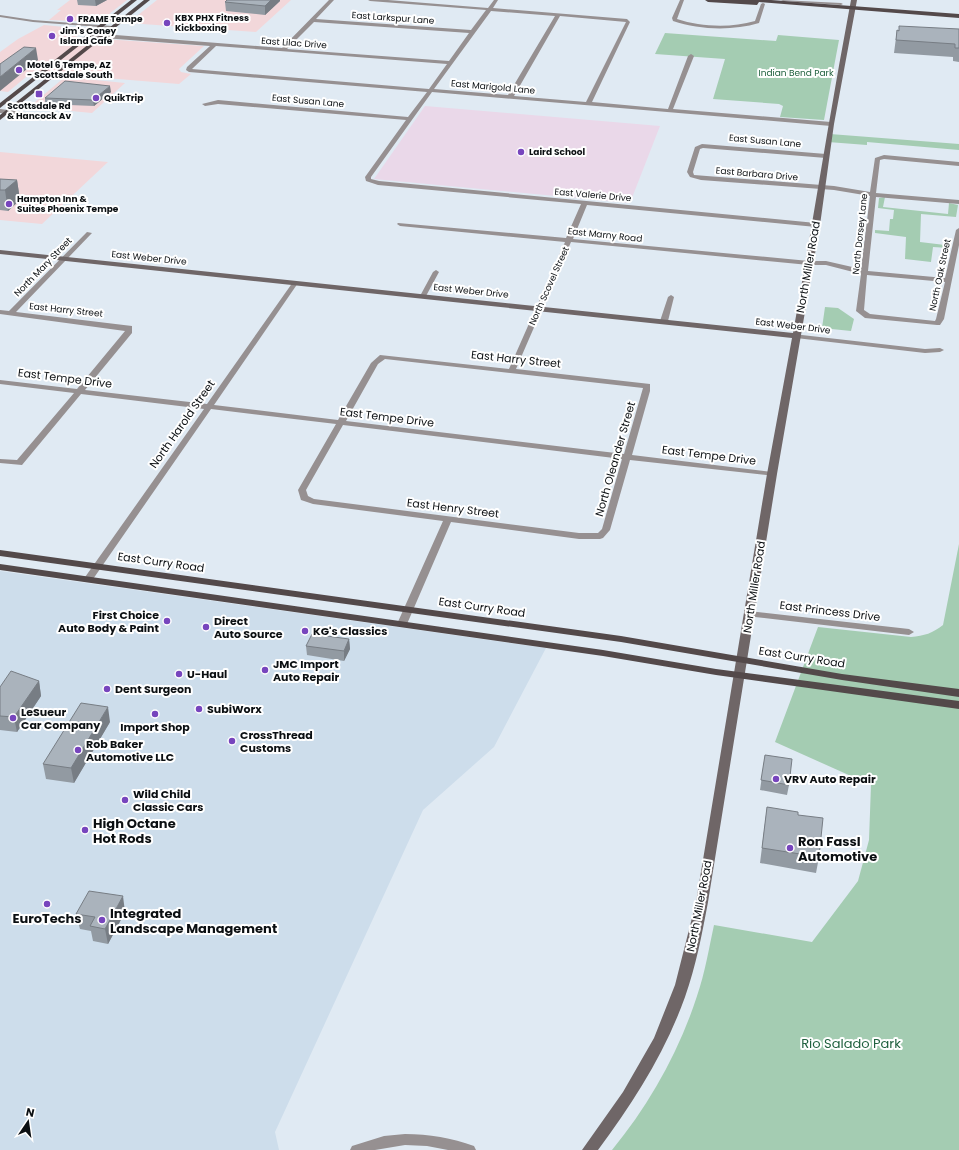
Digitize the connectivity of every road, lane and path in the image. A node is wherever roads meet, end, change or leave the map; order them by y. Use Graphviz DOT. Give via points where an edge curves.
graph roads {
  1 [pos="134,0"];
  2 [pos="147,0"];
  3 [pos="332,0"];
  4 [pos="370,0"];
  5 [pos="496,0"];
  6 [pos="682,0"];
  7 [pos="708,0"];
  8 [pos="750,0"];
  9 [pos="784,0"];
  10 [pos="854,0"];
  11 [pos="762,4"];
  12 [pos="841,4"];
  13 [pos="489,8"];
  14 [pos="852,8"];
  15 [pos="559,14"];
  16 [pos="0,16"];
  17 [pos="959,16"];
  18 [pos="10,18"];
  19 [pos="312,20"];
  20 [pos="0,23"];
  21 [pos="100,26"];
  22 [pos="112,27"];
  23 [pos="472,32"];
  24 [pos="90,35"];
  25 [pos="102,36"];
  26 [pos="214,45"];
  27 [pos="283,50"];
  28 [pos="691,56"];
  29 [pos="449,63"];
  30 [pos="430,91"];
  31 [pos="510,97"];
  32 [pos="205,104"];
  33 [pos="588,104"];
  34 [pos="0,106"];
  35 [pos="670,110"];
  36 [pos="0,111"];
  37 [pos="7,112"];
  38 [pos="41,116"];
  39 [pos="0,118"];
  40 [pos="410,118"];
  41 [pos="831,124"];
  42 [pos="826,156"];
  43 [pos="959,164"];
  44 [pos="692,176"];
  45 [pos="821,188"];
  46 [pos="873,194"];
  47 [pos="959,202"];
  48 [pos="585,203"];
  49 [pos="400,224"];
  50 [pos="816,225"];
  51 [pos="959,230"];
  52 [pos="89,233"];
  53 [pos="569,240"];
  54 [pos="0,252"];
  55 [pos="64,259"];
  56 [pos="809,263"];
  57 [pos="436,272"];
  58 [pos="865,272"];
  59 [pos="949,280"];
  60 [pos="295,283"];
  61 [pos="423,296"];
  62 [pos="671,297"];
  63 [pos="538,308"];
  64 [pos="0,312"];
  65 [pos="10,314"];
  66 [pos="664,321"];
  67 [pos="937,323"];
  68 [pos="796,336"];
  69 [pos="940,350"];
  70 [pos="512,370"];
  71 [pos="0,382"];
  72 [pos="646,386"];
  73 [pos="80,391"];
  74 [pos="209,406"];
  75 [pos="341,422"];
  76 [pos="627,457"];
  77 [pos="0,461"];
  78 [pos="772,474"];
  79 [pos="448,519"];
  80 [pos="600,536"];
  81 [pos="0,553"];
  82 [pos="98,566"];
  83 [pos="0,567"];
  84 [pos="88,580"];
  85 [pos="408,609"];
  86 [pos="749,614"];
  87 [pos="402,624"];
  88 [pos="909,632"];
  89 [pos="742,660"];
  90 [pos="740,675"];
  91 [pos="959,693"];
  92 [pos="959,705"];
  93 [pos="357,1150"];
  94 [pos="469,1150"];
  95 [pos="589,1150"];
  1 -- 21 [label="main road"];
  2 -- 22 [label="main road"];
  3 -- 19 [label="street"];
  4 -- 13 [label="street"];
  5 -- 13 [label="street"];
  6 -- 11 [label="street" via="674,18 679,22 734,27 757,22"];
  7 -- 11 [label="main road"];
  8 -- 14 [label="main road"];
  9 -- 12 [label="street"];
  10 -- 14 [label="street, North Miller Road"];
  11 -- 14 [label="main road" via="844,10"];
  13 -- 15 [label="street"];
  13 -- 23 [label="street"];
  14 -- 17 [label="main road"];
  14 -- 41 [label="street, North Miller Road"];
  15 -- 31 [label="street"];
  15 -- 33 [label="street" via="628,22"];
  16 -- 18 [label="street"];
  18 -- 20 [label="street"];
  18 -- 21 [label="street"];
  19 -- 23 [label="street, East Larkspur Lane"];
  19 -- 27 [label="street"];
  21 -- 22 [label="street"];
  21 -- 24 [label="main road"];
  22 -- 25 [label="main road"];
  23 -- 29 [label="street"];
  24 -- 25 [label="street, East Lilac Drive"];
  24 -- 34 [label="main road"];
  25 -- 26 [label="street, East Lilac Drive"];
  25 -- 37 [label="main road"];
  26 -- 27 [label="street, East Lilac Drive"];
  26 -- 30 [label="street, East Marigold Lane" via="189,70"];
  27 -- 29 [label="street, East Lilac Drive"];
  28 -- 35 [label="street"];
  29 -- 30 [label="street"];
  30 -- 31 [label="street, East Marigold Lane"];
  30 -- 40 [label="street"];
  31 -- 33 [label="street, East Marigold Lane"];
  32 -- 40 [label="street, East Susan Lane" via="218,102"];
  33 -- 35 [label="street, East Marigold Lane"];
  35 -- 41 [label="street, East Marigold Lane"];
  36 -- 37 [label="street"];
  37 -- 38 [label="street"];
  37 -- 39 [label="main road"];
  40 -- 48 [label="street, East Valerie Drive" via="368,176 368,180"];
  41 -- 42 [label="street, North Miller Road"];
  42 -- 44 [label="street, East Susan Lane" via="702,146 697,148 690,172"];
  42 -- 45 [label="street, North Miller Road"];
  43 -- 46 [label="street, North Dorsey Lane" via="877,159"];
  44 -- 45 [label="street, East Barbara Drive"];
  45 -- 46 [label="street, East Barbara Drive"];
  45 -- 50 [label="street, North Miller Road"];
  46 -- 47 [label="street, East Barbara Drive"];
  46 -- 58 [label="street, North Dorsey Lane"];
  48 -- 50 [label="street, East Valerie Drive"];
  48 -- 53 [label="street, North Scovel Street"];
  49 -- 53 [label="street, East Marny Road"];
  50 -- 56 [label="street, North Miller Road"];
  51 -- 59 [label="street, North Oak Street"];
  52 -- 55 [label="street, North Mary Street"];
  53 -- 56 [label="street, East Marny Road"];
  53 -- 63 [label="street, North Scovel Street"];
  54 -- 55 [label="street, East Weber Drive"];
  55 -- 60 [label="street, East Weber Drive"];
  55 -- 65 [label="street, North Mary Street"];
  56 -- 58 [label="street, East Marny Road" via="824,268"];
  56 -- 68 [label="street, North Miller Road"];
  57 -- 61 [label="street"];
  58 -- 59 [label="street, East Marny Road"];
  58 -- 67 [label="street, North Dorsey Lane" via="860,311 862,314"];
  59 -- 67 [label="street, North Oak Street"];
  60 -- 61 [label="street, East Weber Drive"];
  60 -- 74 [label="street, North Harold Street"];
  61 -- 63 [label="street, East Weber Drive"];
  62 -- 66 [label="street"];
  63 -- 66 [label="street, East Weber Drive"];
  63 -- 70 [label="street, North Scovel Street"];
  64 -- 65 [label="street, East Harry Street"];
  65 -- 73 [label="street, East Harry Street" via="129,328"];
  66 -- 68 [label="street, East Weber Drive"];
  68 -- 69 [label="street, East Weber Drive" via="908,350"];
  68 -- 78 [label="street, North Miller Road"];
  70 -- 72 [label="street, East Harry Street"];
  70 -- 75 [label="street, East Harry Street" via="383,357 375,363"];
  71 -- 73 [label="street, East Tempe Drive"];
  72 -- 76 [label="street, North Oleander Street"];
  73 -- 74 [label="street, East Tempe Drive"];
  73 -- 77 [label="street" via="19,463"];
  74 -- 75 [label="street, East Tempe Drive"];
  74 -- 82 [label="street, North Harold Street"];
  75 -- 76 [label="street, East Tempe Drive"];
  75 -- 79 [label="street, East Henry Street" via="302,490 304,498 313,502"];
  76 -- 78 [label="street, East Tempe Drive"];
  76 -- 80 [label="street, North Oleander Street" via="606,530"];
  78 -- 86 [label="street, North Miller Road"];
  79 -- 80 [label="street, East Henry Street" via="579,536"];
  79 -- 85 [label="street"];
  81 -- 82 [label="main road, East Curry Road"];
  82 -- 84 [label="street, North Harold Street"];
  82 -- 85 [label="main road, East Curry Road"];
  83 -- 84 [label="main road"];
  84 -- 87 [label="main road"];
  85 -- 87 [label="street"];
  85 -- 89 [label="main road, East Curry Road" via="621,639"];
  86 -- 88 [label="street, East Princess Drive"];
  86 -- 89 [label="street, North Miller Road"];
  87 -- 90 [label="main road" via="603,652"];
  89 -- 90 [label="street, North Miller Road"];
  89 -- 91 [label="main road, East Curry Road"];
  90 -- 92 [label="main road"];
  90 -- 95 [label="street, North Miller Road" via="702,902 678,998 654,1052 627,1100"];
  93 -- 94 [label="street" via="385,1142 418,1140"];
}
